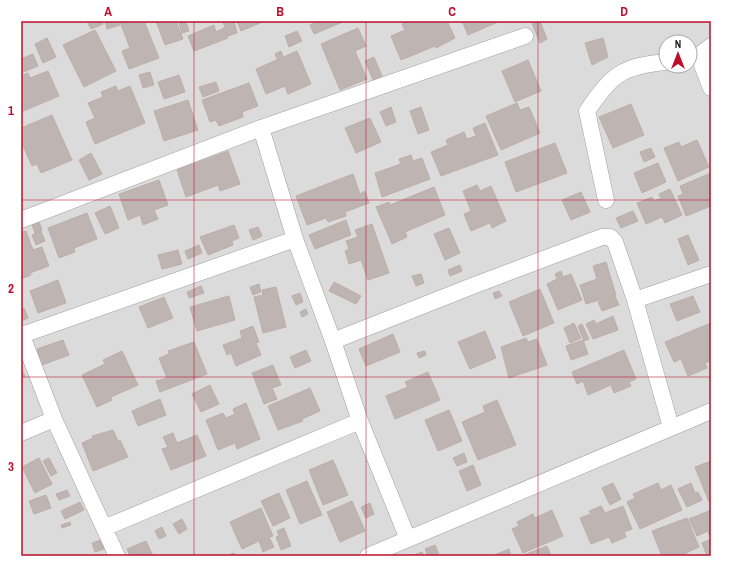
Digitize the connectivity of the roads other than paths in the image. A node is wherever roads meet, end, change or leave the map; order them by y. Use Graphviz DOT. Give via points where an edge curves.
graph roads {
  1 [pos="525,36"];
  2 [pos="701,55"];
  3 [pos="658,63"];
  4 [pos="711,88"];
  5 [pos="261,128"];
  6 [pos="606,200"];
  7 [pos="21,220"];
  8 [pos="295,239"];
  9 [pos="711,274"];
  10 [pos="635,300"];
  11 [pos="22,334"];
  12 [pos="333,341"];
  13 [pos="711,411"];
  14 [pos="54,419"];
  15 [pos="360,421"];
  16 [pos="671,427"];
  17 [pos="21,433"];
  18 [pos="104,528"];
  19 [pos="408,539"];
  20 [pos="117,556"];
  21 [pos="368,556"];
  1 -- 5 [label="street"];
  2 -- 4 [label="street"];
  3 -- 6 [label="street" via="623,71 606,85 587,111"];
  5 -- 7 [label="street"];
  5 -- 8 [label="street"];
  8 -- 11 [label="street"];
  8 -- 12 [label="street"];
  9 -- 10 [label="street"];
  10 -- 12 [label="street" via="615,242 610,237 602,237"];
  10 -- 16 [label="street"];
  11 -- 14 [label="street"];
  12 -- 15 [label="street"];
  13 -- 16 [label="street"];
  14 -- 17 [label="street"];
  14 -- 18 [label="street"];
  15 -- 18 [label="street"];
  15 -- 19 [label="street"];
  16 -- 19 [label="street"];
  18 -- 20 [label="street"];
  19 -- 21 [label="street"];
}
